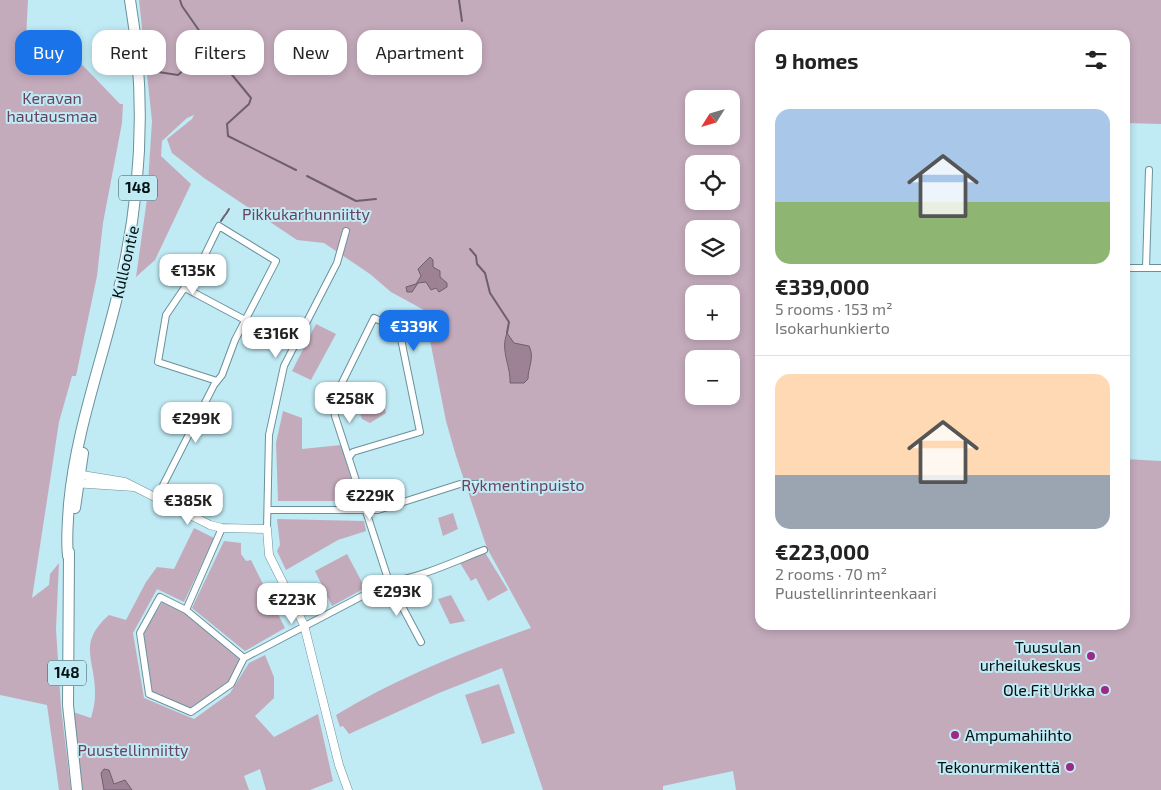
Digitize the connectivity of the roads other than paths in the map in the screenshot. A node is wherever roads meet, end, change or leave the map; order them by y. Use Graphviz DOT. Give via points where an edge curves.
graph roads {
  1 [pos="130,0"];
  2 [pos="1149,170"];
  3 [pos="346,231"];
  4 [pos="1130,268"];
  5 [pos="1146,268"];
  6 [pos="1161,268"];
  7 [pos="185,288"];
  8 [pos="245,320"];
  9 [pos="218,381"];
  10 [pos="350,456"];
  11 [pos="76,478"];
  12 [pos="482,484"];
  13 [pos="158,497"];
  14 [pos="268,510"];
  15 [pos="367,510"];
  16 [pos="222,528"];
  17 [pos="267,529"];
  18 [pos="484,550"];
  19 [pos="389,582"];
  20 [pos="186,610"];
  21 [pos="304,625"];
  22 [pos="422,642"];
  23 [pos="244,658"];
  24 [pos="77,790"];
  25 [pos="348,790"];
  1 -- 11 [label="main road, Kulloontie / 148" via="140,105 139,180 134,226 97,373"];
  2 -- 5 [label="street"];
  3 -- 14 [label="street" via="337,263 284,366 268,435"];
  4 -- 5 [label="street"];
  5 -- 6 [label="street"];
  7 -- 8 [label="street"];
  7 -- 8 [label="street" via="219,226 276,261"];
  7 -- 9 [label="street" via="166,315 158,362"];
  8 -- 9 [label="street"];
  9 -- 13 [label="street"];
  10 -- 10 [label="street" via="353,452 420,432 399,330 374,318 334,401"];
  10 -- 15 [label="street"];
  11 -- 13 [label="street" via="136,487"];
  11 -- 24 [label="main road, Kulloontie / 148" via="66,541 68,705"];
  12 -- 15 [label="street" via="460,484 378,510"];
  13 -- 16 [label="street" via="210,525"];
  14 -- 15 [label="street"];
  14 -- 17 [label="street"];
  15 -- 19 [label="street"];
  16 -- 17 [label="street"];
  16 -- 20 [label="street"];
  17 -- 21 [label="street" via="269,554"];
  18 -- 19 [label="street" via="440,568"];
  19 -- 21 [label="street"];
  19 -- 22 [label="street"];
  20 -- 23 [label="street"];
  20 -- 23 [label="street" via="160,597 140,633 149,694 191,712 231,684"];
  21 -- 23 [label="street"];
  21 -- 25 [label="street"];
}
